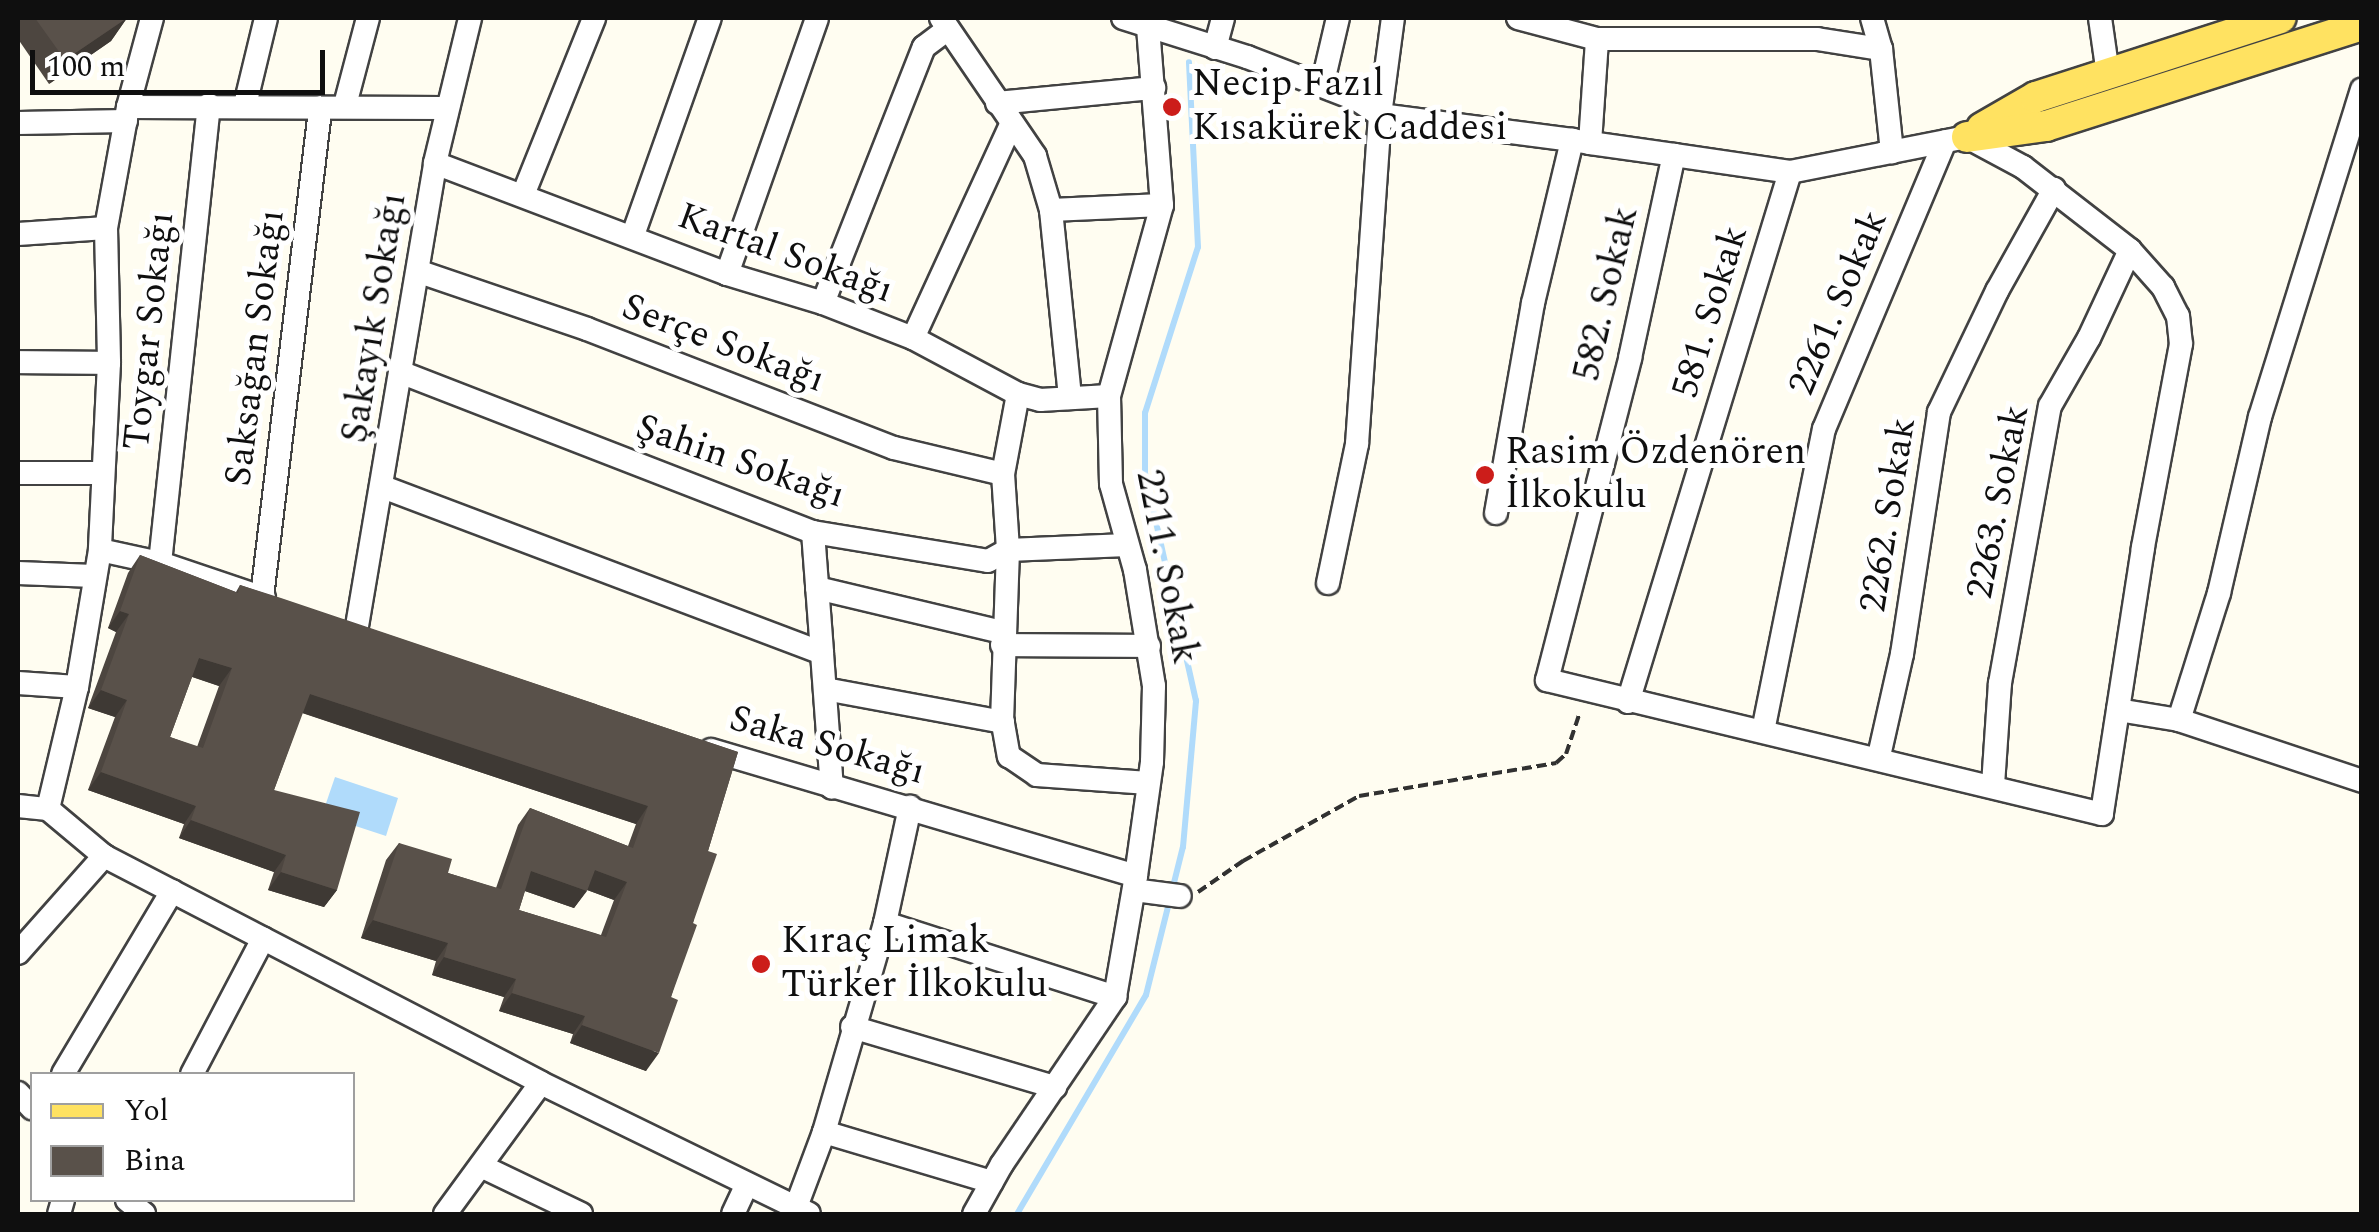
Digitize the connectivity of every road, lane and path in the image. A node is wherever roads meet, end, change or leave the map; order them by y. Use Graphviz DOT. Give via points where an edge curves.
graph roads {
  1 [pos="152,18"];
  2 [pos="266,18"];
  3 [pos="368,18"];
  4 [pos="470,18"];
  5 [pos="594,18"];
  6 [pos="710,18"];
  7 [pos="817,18"];
  8 [pos="1122,18"];
  9 [pos="1223,18"];
  10 [pos="1338,18"];
  11 [pos="1393,18"];
  12 [pos="1518,18"];
  13 [pos="1872,18"];
  14 [pos="2100,18"];
  15 [pos="2281,18"];
  16 [pos="945,23"];
  17 [pos="1150,23"];
  18 [pos="2362,25"];
  19 [pos="1597,39"];
  20 [pos="1215,48"];
  21 [pos="1881,49"];
  22 [pos="2108,74"];
  23 [pos="1322,86"];
  24 [pos="1154,88"];
  25 [pos="2362,90"];
  26 [pos="997,104"];
  27 [pos="209,105"];
  28 [pos="245,105"];
  29 [pos="346,106"];
  30 [pos="320,108"];
  31 [pos="446,108"];
  32 [pos="127,114"];
  33 [pos="1380,115"];
  34 [pos="18,123"];
  35 [pos="1011,125"];
  36 [pos="1956,139"];
  37 [pos="1581,141"];
  38 [pos="1892,152"];
  39 [pos="1674,155"];
  40 [pos="435,163"];
  41 [pos="1790,172"];
  42 [pos="2054,189"];
  43 [pos="524,195"];
  44 [pos="1162,205"];
  45 [pos="1051,210"];
  46 [pos="106,228"];
  47 [pos="18,234"];
  48 [pos="633,236"];
  49 [pos="2130,250"];
  50 [pos="420,272"];
  51 [pos="727,274"];
  52 [pos="823,303"];
  53 [pos="913,338"];
  54 [pos="18,362"];
  55 [pos="109,363"];
  56 [pos="400,372"];
  57 [pos="1018,394"];
  58 [pos="1109,396"];
  59 [pos="1070,398"];
  60 [pos="18,473"];
  61 [pos="103,473"];
  62 [pos="1004,474"];
  63 [pos="383,487"];
  64 [pos="1496,513"];
  65 [pos="813,532"];
  66 [pos="1127,544"];
  67 [pos="100,550"];
  68 [pos="1008,550"];
  69 [pos="160,563"];
  70 [pos="18,573"];
  71 [pos="94,576"];
  72 [pos="1328,583"];
  73 [pos="817,588"];
  74 [pos="262,597"];
  75 [pos="293,609"];
  76 [pos="356,632"];
  77 [pos="1002,639"];
  78 [pos="1149,646"];
  79 [pos="822,653"];
  80 [pos="18,683"];
  81 [pos="76,687"];
  82 [pos="825,689"];
  83 [pos="1586,693"];
  84 [pos="1628,702"];
  85 [pos="2118,710"];
  86 [pos="2179,720"];
  87 [pos="1003,722"];
  88 [pos="1763,731"];
  89 [pos="683,740"];
  90 [pos="1879,756"];
  91 [pos="2362,781"];
  92 [pos="1148,783"];
  93 [pos="1994,784"];
  94 [pos="832,788"];
  95 [pos="18,806"];
  96 [pos="910,807"];
  97 [pos="48,809"];
  98 [pos="104,856"];
  99 [pos="1141,887"];
  100 [pos="172,892"];
  101 [pos="1180,896"];
  102 [pos="18,923"];
  103 [pos="884,923"];
  104 [pos="44,926"];
  105 [pos="263,939"];
  106 [pos="18,953"];
  107 [pos="1114,997"];
  108 [pos="852,1027"];
  109 [pos="64,1072"];
  110 [pos="193,1072"];
  111 [pos="542,1083"];
  112 [pos="1055,1088"];
  113 [pos="824,1132"];
  114 [pos="481,1166"];
  115 [pos="992,1182"];
  116 [pos="747,1184"];
  117 [pos="802,1211"];
  118 [pos="446,1214"];
  119 [pos="580,1214"];
  120 [pos="733,1214"];
  121 [pos="974,1214"];
  1 -- 32 [label="street"];
  2 -- 28 [label="street"];
  3 -- 29 [label="street"];
  4 -- 31 [label="street, Şakayık Sokağı"];
  5 -- 43 [label="street"];
  6 -- 48 [label="street"];
  7 -- 51 [label="street"];
  8 -- 17 [label="street"];
  9 -- 20 [label="street"];
  10 -- 23 [label="street"];
  11 -- 33 [label="street"];
  12 -- 19 [label="street"];
  13 -- 21 [label="street"];
  14 -- 22 [label="street"];
  15 -- 22 [label="main road"];
  16 -- 26 [label="street"];
  16 -- 52 [label="street" via="924,47"];
  17 -- 20 [label="street"];
  17 -- 24 [label="street, 2211. Sokak"];
  18 -- 36 [label="main road" via="2046,126"];
  19 -- 21 [label="street" via="1817,38"];
  19 -- 37 [label="street"];
  20 -- 23 [label="street"];
  21 -- 38 [label="street"];
  22 -- 36 [label="main road" via="2036,97"];
  23 -- 33 [label="street"];
  24 -- 26 [label="street"];
  24 -- 44 [label="street, 2211. Sokak"];
  25 -- 86 [label="street" via="2265,399 2220,594"];
  26 -- 35 [label="street"];
  27 -- 28 [label="street"];
  27 -- 32 [label="street"];
  27 -- 69 [label="street, Toygar Sokağı"];
  28 -- 30 [label="street"];
  29 -- 30 [label="street"];
  29 -- 31 [label="street"];
  30 -- 74 [label="street, Saksağan Sokağı"];
  31 -- 40 [label="street, Şakayık Sokağı"];
  32 -- 34 [label="street"];
  32 -- 46 [label="street"];
  33 -- 37 [label="street"];
  33 -- 72 [label="street" via="1357,444"];
  35 -- 45 [label="street" via="1035,156"];
  35 -- 53 [label="street"];
  36 -- 38 [label="street"];
  36 -- 42 [label="street"];
  36 -- 88 [label="street, 2261. Sokak" via="1824,428"];
  37 -- 39 [label="street"];
  37 -- 64 [label="street" via="1532,302"];
  38 -- 41 [label="street"];
  39 -- 41 [label="street"];
  39 -- 83 [label="street, 582. Sokak" via="1547,680"];
  40 -- 43 [label="street, Kartal Sokağı"];
  40 -- 50 [label="street, Şakayık Sokağı"];
  41 -- 84 [label="street, 581. Sokak"];
  42 -- 49 [label="street"];
  42 -- 90 [label="street, 2262. Sokak" via="1939,412 1902,654"];
  43 -- 48 [label="street, Kartal Sokağı"];
  44 -- 45 [label="street"];
  44 -- 58 [label="street, 2211. Sokak"];
  45 -- 59 [label="street"];
  46 -- 47 [label="street"];
  46 -- 55 [label="street"];
  48 -- 51 [label="street, Kartal Sokağı"];
  49 -- 85 [label="street" via="2163,286 2178,316 2181,344"];
  49 -- 93 [label="street, 2263. Sokak" via="2050,406 2000,683"];
  50 -- 56 [label="street, Şakayık Sokağı"];
  50 -- 62 [label="street, Serçe Sokağı" via="588,329 894,448"];
  51 -- 52 [label="street, Kartal Sokağı"];
  52 -- 53 [label="street, Kartal Sokağı"];
  53 -- 57 [label="street, Kartal Sokağı"];
  54 -- 55 [label="street"];
  55 -- 61 [label="street"];
  56 -- 63 [label="street, Şakayık Sokağı"];
  56 -- 65 [label="street, Şahin Sokağı"];
  57 -- 59 [label="street, Kartal Sokağı"];
  57 -- 62 [label="street"];
  58 -- 59 [label="street, Kartal Sokağı"];
  58 -- 66 [label="street, 2211. Sokak" via="1110,484"];
  60 -- 61 [label="street"];
  61 -- 67 [label="street"];
  62 -- 68 [label="street"];
  63 -- 76 [label="street, Şakayık Sokağı"];
  63 -- 79 [label="street"];
  65 -- 68 [label="street, Şahin Sokağı" via="988,560"];
  65 -- 73 [label="street"];
  66 -- 68 [label="street, Şahin Sokağı"];
  66 -- 78 [label="street, 2211. Sokak"];
  67 -- 69 [label="street"];
  67 -- 71 [label="street"];
  68 -- 77 [label="street"];
  69 -- 74 [label="street"];
  70 -- 71 [label="street"];
  71 -- 81 [label="street"];
  73 -- 77 [label="street"];
  73 -- 79 [label="street"];
  74 -- 75 [label="street"];
  77 -- 78 [label="street"];
  77 -- 87 [label="street"];
  78 -- 92 [label="street, 2211. Sokak" via="1154,686"];
  79 -- 82 [label="street"];
  80 -- 81 [label="street"];
  81 -- 97 [label="street"];
  82 -- 87 [label="street"];
  82 -- 94 [label="street"];
  83 -- 84 [label="street"];
  83 -- 101 [label="path" via="1566,754 1556,763 1359,796 1194,894"];
  84 -- 88 [label="street"];
  85 -- 86 [label="street"];
  85 -- 93 [label="street" via="2102,814"];
  86 -- 91 [label="street"];
  87 -- 92 [label="street" via="1009,756 1037,775"];
  88 -- 90 [label="street"];
  89 -- 94 [label="street, Saka Sokağı"];
  90 -- 93 [label="street"];
  92 -- 99 [label="street, 2211. Sokak"];
  94 -- 96 [label="street, Saka Sokağı"];
  95 -- 97 [label="street"];
  96 -- 99 [label="street, Saka Sokağı"];
  96 -- 103 [label="street"];
  97 -- 98 [label="street"];
  98 -- 100 [label="street"];
  98 -- 104 [label="street"];
  99 -- 101 [label="street, Saka Sokağı"];
  99 -- 107 [label="street, 2211. Sokak"];
  100 -- 105 [label="street"];
  100 -- 109 [label="street"];
  102 -- 104 [label="street"];
  103 -- 107 [label="street"];
  103 -- 108 [label="street"];
  104 -- 106 [label="street"];
  105 -- 110 [label="street"];
  105 -- 111 [label="street"];
  107 -- 112 [label="street, 2211. Sokak"];
  108 -- 112 [label="street"];
  108 -- 113 [label="street"];
  111 -- 114 [label="street"];
  111 -- 116 [label="street"];
  112 -- 115 [label="street, 2211. Sokak"];
  113 -- 115 [label="street"];
  113 -- 117 [label="street"];
  114 -- 118 [label="street"];
  114 -- 119 [label="street"];
  115 -- 121 [label="street, 2211. Sokak"];
  116 -- 117 [label="street"];
  116 -- 120 [label="street"];
}
